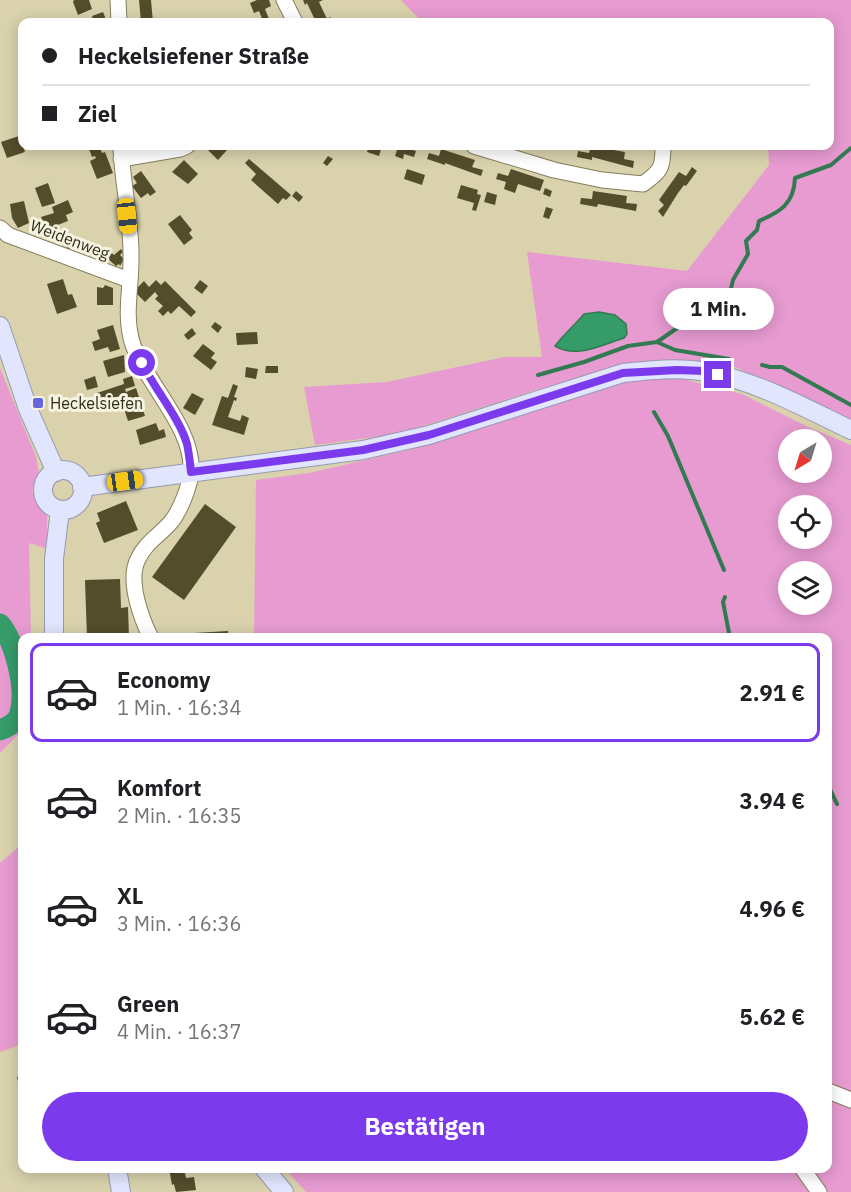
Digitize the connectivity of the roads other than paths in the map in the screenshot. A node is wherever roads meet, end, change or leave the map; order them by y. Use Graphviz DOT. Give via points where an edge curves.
graph roads {
  1 [pos="118,0"];
  2 [pos="284,0"];
  3 [pos="119,18"];
  4 [pos="293,18"];
  5 [pos="150,150"];
  6 [pos="488,150"];
  7 [pos="663,150"];
  8 [pos="121,152"];
  9 [pos="0,228"];
  10 [pos="129,280"];
  11 [pos="0,327"];
  12 [pos="851,430"];
  13 [pos="56,472"];
  14 [pos="191,472"];
  15 [pos="82,487"];
  16 [pos="60,510"];
  17 [pos="54,633"];
  18 [pos="149,633"];
  19 [pos="832,1093"];
  20 [pos="851,1100"];
  21 [pos="118,1173"];
  22 [pos="268,1173"];
  23 [pos="806,1173"];
  24 [pos="121,1192"];
  25 [pos="284,1192"];
  26 [pos="819,1192"];
  1 -- 3 [label="street"];
  2 -- 4 [label="street"];
  5 -- 8 [label="street"];
  6 -- 7 [label="street" via="555,170 643,184 659,172"];
  8 -- 10 [label="street" via="131,255"];
  9 -- 10 [label="street, Weidenweg" via="8,235"];
  10 -- 14 [label="street" via="128,322 133,345 180,428"];
  11 -- 13 [label="main road" via="28,409"];
  12 -- 14 [label="main road" via="775,394 705,371 646,370 623,373 429,435 374,448"];
  13 -- 15 [label="main road" via="74,474"];
  13 -- 16 [label="main road" via="46,480 43,492 48,504"];
  14 -- 15 [label="main road"];
  14 -- 18 [label="street" via="182,504 171,522 137,560 133,588"];
  15 -- 16 [label="main road" via="78,503"];
  16 -- 17 [label="main road" via="54,559"];
  19 -- 20 [label="street"];
  21 -- 24 [label="main road"];
  22 -- 25 [label="main road"];
  23 -- 26 [label="street"];
}
